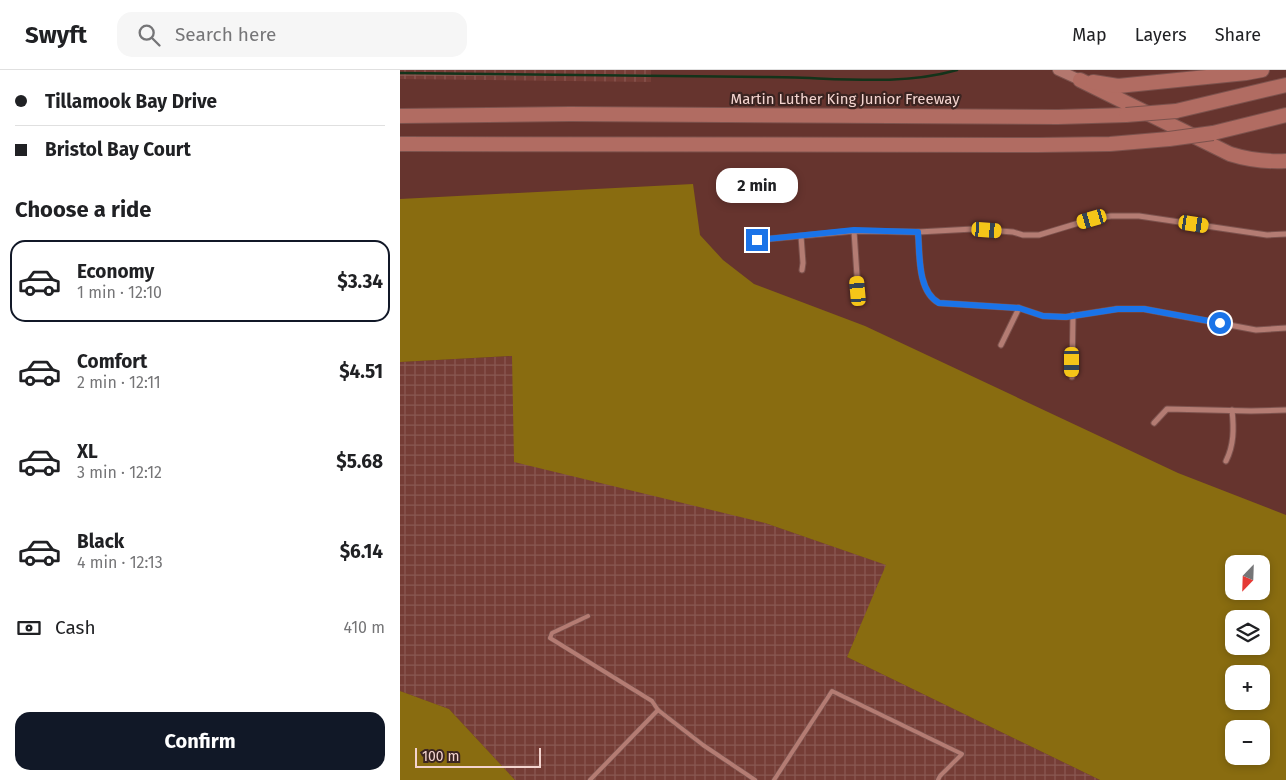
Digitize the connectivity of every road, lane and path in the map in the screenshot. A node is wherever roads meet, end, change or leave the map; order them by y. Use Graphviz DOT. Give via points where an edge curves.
graph roads {
  1 [pos="1058,70"];
  2 [pos="1262,70"];
  3 [pos="1080,80"];
  4 [pos="1286,85"];
  5 [pos="1286,114"];
  6 [pos="400,116"];
  7 [pos="400,144"];
  8 [pos="1286,161"];
  9 [pos="854,230"];
  10 [pos="918,232"];
  11 [pos="1286,234"];
  12 [pos="801,236"];
  13 [pos="757,240"];
  14 [pos="802,270"];
  15 [pos="858,291"];
  16 [pos="1019,308"];
  17 [pos="1073,315"];
  18 [pos="1286,328"];
  19 [pos="1001,345"];
  20 [pos="1072,377"];
  21 [pos="1232,410"];
  22 [pos="1286,410"];
  23 [pos="1154,423"];
  24 [pos="1226,461"];
  25 [pos="588,616"];
  26 [pos="658,710"];
  27 [pos="590,780"];
  28 [pos="755,780"];
  29 [pos="774,780"];
  30 [pos="938,780"];
  1 -- 3 [label="main road"];
  2 -- 3 [label="highway" via="1118,86"];
  3 -- 8 [label="highway" via="1230,154 1267,162"];
  4 -- 6 [label="highway, Martin Luther King Junior Freeway, bridge" via="1176,111 1126,115"];
  5 -- 7 [label="highway, bridge" via="1213,133 1110,144"];
  9 -- 10 [label="street"];
  9 -- 12 [label="street"];
  9 -- 15 [label="street"];
  10 -- 11 [label="street" via="973,229 1039,235 1111,216 1139,216 1267,235"];
  10 -- 16 [label="street" via="922,278 934,301"];
  12 -- 13 [label="street"];
  12 -- 14 [label="street"];
  16 -- 17 [label="street" via="1043,316"];
  16 -- 19 [label="street"];
  17 -- 18 [label="street" via="1144,309 1256,330"];
  17 -- 20 [label="street"];
  21 -- 22 [label="street"];
  21 -- 23 [label="street" via="1167,409"];
  21 -- 24 [label="street" via="1234,431"];
  25 -- 26 [label="lane" via="552,633 550,638 652,701"];
  26 -- 27 [label="lane"];
  26 -- 28 [label="lane"];
  29 -- 30 [label="lane" via="832,691 962,754"];
}
